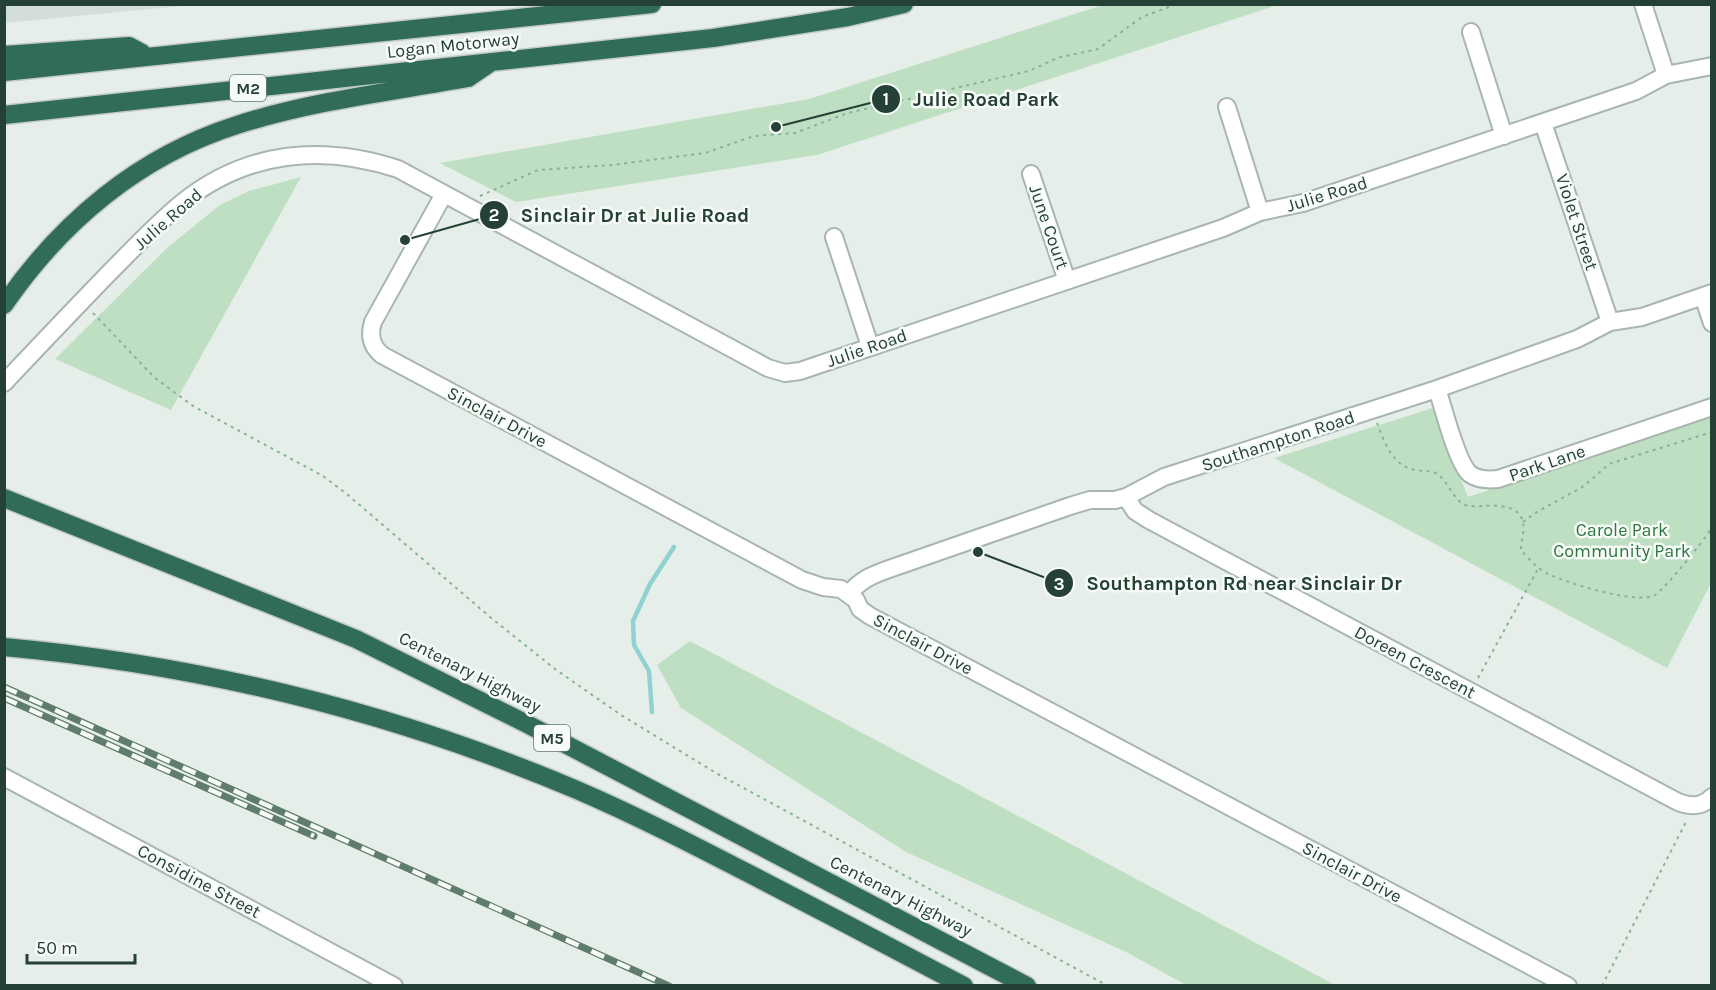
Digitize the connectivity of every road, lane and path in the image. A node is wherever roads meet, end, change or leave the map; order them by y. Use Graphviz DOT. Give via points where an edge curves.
graph roads {
  1 [pos="652,4"];
  2 [pos="904,4"];
  3 [pos="1177,4"];
  4 [pos="1643,4"];
  5 [pos="1471,32"];
  6 [pos="4,55"];
  7 [pos="150,57"];
  8 [pos="491,62"];
  9 [pos="1712,66"];
  10 [pos="4,72"];
  11 [pos="1666,75"];
  12 [pos="1227,107"];
  13 [pos="4,115"];
  14 [pos="1543,123"];
  15 [pos="1504,136"];
  16 [pos="1031,174"];
  17 [pos="444,194"];
  18 [pos="480,196"];
  19 [pos="1260,212"];
  20 [pos="834,237"];
  21 [pos="1067,281"];
  22 [pos="1707,295"];
  23 [pos="4,305"];
  24 [pos="86,305"];
  25 [pos="1610,322"];
  26 [pos="1712,323"];
  27 [pos="870,346"];
  28 [pos="4,383"];
  29 [pos="1437,388"];
  30 [pos="1712,407"];
  31 [pos="1377,423"];
  32 [pos="1712,432"];
  33 [pos="1126,497"];
  34 [pos="4,498"];
  35 [pos="1523,522"];
  36 [pos="1712,528"];
  37 [pos="1539,567"];
  38 [pos="849,594"];
  39 [pos="4,647"];
  40 [pos="1471,692"];
  41 [pos="4,777"];
  42 [pos="1712,797"];
  43 [pos="1692,806"];
  44 [pos="394,986"];
  45 [pos="964,986"];
  46 [pos="1027,986"];
  47 [pos="1108,986"];
  48 [pos="1568,986"];
  49 [pos="1602,986"];
  1 -- 7 [label="highway, Logan Motorway / M2"];
  2 -- 8 [label="highway, Logan Motorway / M2" via="713,38"];
  3 -- 18 [label="path" via="1142,17 1098,49 1057,58 1029,71 848,113 795,133 753,136 705,153 538,170"];
  4 -- 11 [label="street"];
  5 -- 15 [label="street"];
  6 -- 7 [label="highway" via="129,46"];
  7 -- 10 [label="highway, Logan Motorway / M2"];
  8 -- 13 [label="highway, Logan Motorway / M2"];
  8 -- 23 [label="highway" via="468,78 293,109 235,125 183,146 134,174 92,205 52,244"];
  9 -- 11 [label="street, Julie Road"];
  11 -- 14 [label="street, Julie Road" via="1646,87"];
  12 -- 19 [label="street"];
  14 -- 15 [label="street, Julie Road"];
  14 -- 25 [label="street, Violet Street"];
  15 -- 19 [label="street, Julie Road" via="1303,203"];
  16 -- 21 [label="street, June Court"];
  17 -- 24 [label="street, Julie Road" via="398,169 360,158 322,154 259,163 228,174 184,201 155,227"];
  17 -- 27 [label="street, Julie Road" via="768,368 784,373 800,371"];
  17 -- 38 [label="street, Sinclair Drive" via="372,321 371,337 377,351 802,580"];
  19 -- 21 [label="street, Julie Road"];
  20 -- 27 [label="street"];
  21 -- 27 [label="street, Julie Road"];
  22 -- 25 [label="street, Southampton Road" via="1642,317"];
  22 -- 26 [label="street"];
  24 -- 28 [label="street, Julie Road"];
  24 -- 47 [label="path" via="155,378 193,406 322,476 555,669 621,715 727,778"];
  25 -- 29 [label="street, Southampton Road" via="1577,339"];
  29 -- 30 [label="street, Park Lane" via="1466,470 1487,480"];
  29 -- 33 [label="street, Southampton Road" via="1164,477"];
  31 -- 35 [label="path" via="1388,452 1401,464 1434,471 1468,506 1511,509"];
  32 -- 35 [label="path" via="1609,465 1584,486"];
  33 -- 38 [label="street, Southampton Road" via="1070,506 867,577"];
  33 -- 40 [label="street, Doreen Crescent" via="1135,511 1149,520"];
  34 -- 46 [label="highway, Centenary Highway / M5" via="356,639"];
  35 -- 37 [label="path" via="1521,550"];
  36 -- 37 [label="path" via="1655,594 1639,599 1605,592"];
  37 -- 40 [label="path"];
  38 -- 48 [label="street, Sinclair Drive" via="860,609 880,622"];
  39 -- 45 [label="highway, M5" via="92,657 240,683 445,739 577,790 650,824"];
  40 -- 43 [label="street, Doreen Crescent"];
  41 -- 44 [label="street, Considine Street"];
  42 -- 43 [label="street"];
  43 -- 49 [label="path"];
}
